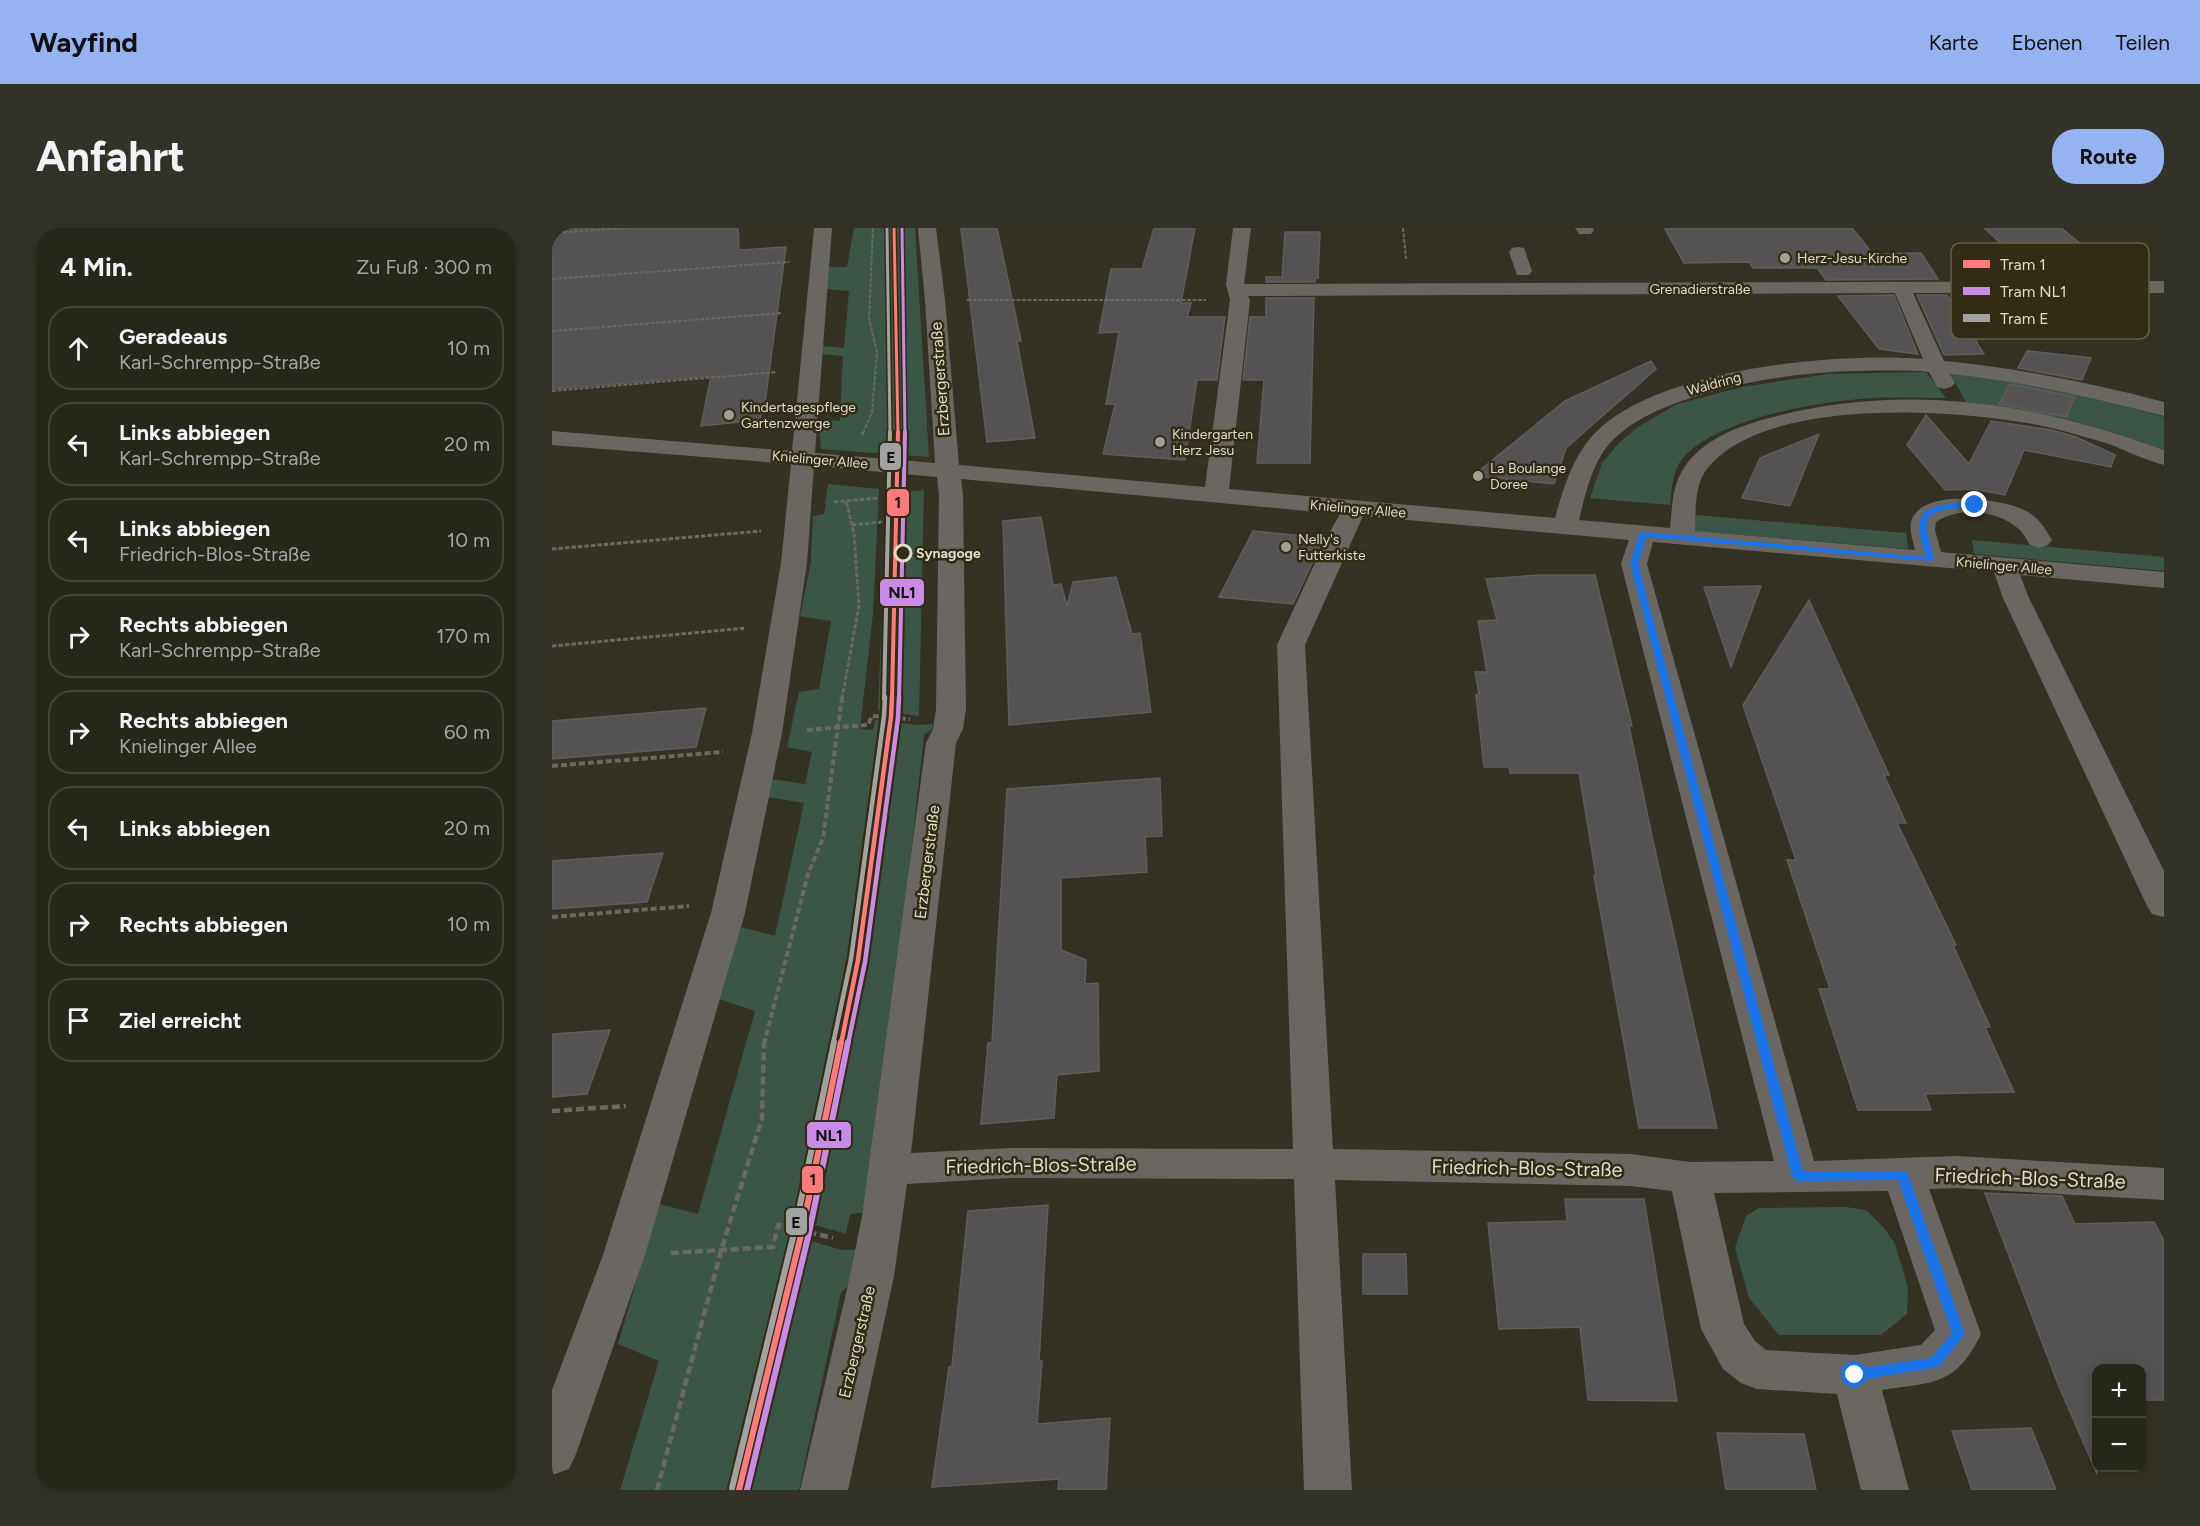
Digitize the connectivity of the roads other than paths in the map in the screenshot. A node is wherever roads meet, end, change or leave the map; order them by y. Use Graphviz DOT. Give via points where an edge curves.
graph roads {
  1 [pos="823,228"];
  2 [pos="927,228"];
  3 [pos="1242,228"];
  4 [pos="1518,252"];
  5 [pos="1381,272"];
  6 [pos="1525,280"];
  7 [pos="2149,287"];
  8 [pos="2164,287"];
  9 [pos="1951,289"];
  10 [pos="1902,290"];
  11 [pos="1238,295"];
  12 [pos="1936,365"];
  13 [pos="1955,406"];
  14 [pos="2164,409"];
  15 [pos="553,439"];
  16 [pos="804,459"];
  17 [pos="2164,459"];
  18 [pos="949,472"];
  19 [pos="1216,496"];
  20 [pos="1355,508"];
  21 [pos="1565,527"];
  22 [pos="1643,534"];
  23 [pos="1682,538"];
  24 [pos="2040,540"];
  25 [pos="1930,559"];
  26 [pos="2004,566"];
  27 [pos="2164,580"];
  28 [pos="2164,906"];
  29 [pos="1313,1164"];
  30 [pos="889,1170"];
  31 [pos="1903,1175"];
  32 [pos="1798,1176"];
  33 [pos="1690,1178"];
  34 [pos="2164,1184"];
  35 [pos="1855,1375"];
  36 [pos="552,1454"];
  37 [pos="824,1490"];
  38 [pos="1328,1490"];
  39 [pos="1885,1490"];
  1 -- 16 [label="street"];
  2 -- 18 [label="street, Erzbergerstraße"];
  3 -- 11 [label="street"];
  4 -- 6 [label="street"];
  5 -- 6 [label="street"];
  6 -- 10 [label="street, Grenadierstraße"];
  6 -- 11 [label="street, Grenadierstraße"];
  7 -- 8 [label="street, Grenadierstraße"];
  9 -- 10 [label="street, Grenadierstraße"];
  10 -- 12 [label="street"];
  11 -- 19 [label="street"];
  12 -- 13 [label="street"];
  12 -- 14 [label="street, Waldring" via="2016,374"];
  12 -- 21 [label="street, Waldring" via="1836,364 1759,373 1699,387 1644,408 1619,424 1593,450"];
  13 -- 17 [label="street" via="2089,431"];
  13 -- 23 [label="street" via="1852,406 1754,428 1721,444 1698,465 1688,484"];
  15 -- 16 [label="street, Knielinger Allee"];
  16 -- 18 [label="street, Knielinger Allee"];
  16 -- 36 [label="street" via="794,563 768,733 728,913 624,1256"];
  18 -- 19 [label="street, Knielinger Allee"];
  18 -- 30 [label="street, Erzbergerstraße" via="951,709 941,743"];
  19 -- 20 [label="street, Knielinger Allee"];
  20 -- 21 [label="street, Knielinger Allee"];
  20 -- 29 [label="street" via="1291,645"];
  21 -- 22 [label="street, Knielinger Allee"];
  22 -- 23 [label="street, Knielinger Allee"];
  22 -- 32 [label="street" via="1634,564"];
  23 -- 25 [label="street, Knielinger Allee"];
  24 -- 25 [label="street" via="2033,527 2009,513 1975,505 1943,507 1924,519"];
  25 -- 26 [label="street, Knielinger Allee"];
  26 -- 27 [label="street, Knielinger Allee"];
  26 -- 28 [label="street"];
  29 -- 30 [label="street, Friedrich-Blos-Straße" via="1010,1163"];
  29 -- 33 [label="street, Friedrich-Blos-Straße" via="1631,1170"];
  29 -- 38 [label="street"];
  30 -- 37 [label="street, Erzbergerstraße" via="871,1284"];
  31 -- 32 [label="street, Friedrich-Blos-Straße"];
  31 -- 34 [label="street, Friedrich-Blos-Straße" via="1956,1172"];
  31 -- 35 [label="street" via="1959,1334 1934,1363"];
  32 -- 33 [label="street, Friedrich-Blos-Straße"];
  33 -- 35 [label="street" via="1723,1329 1739,1355 1757,1369"];
  35 -- 39 [label="street"];
}
